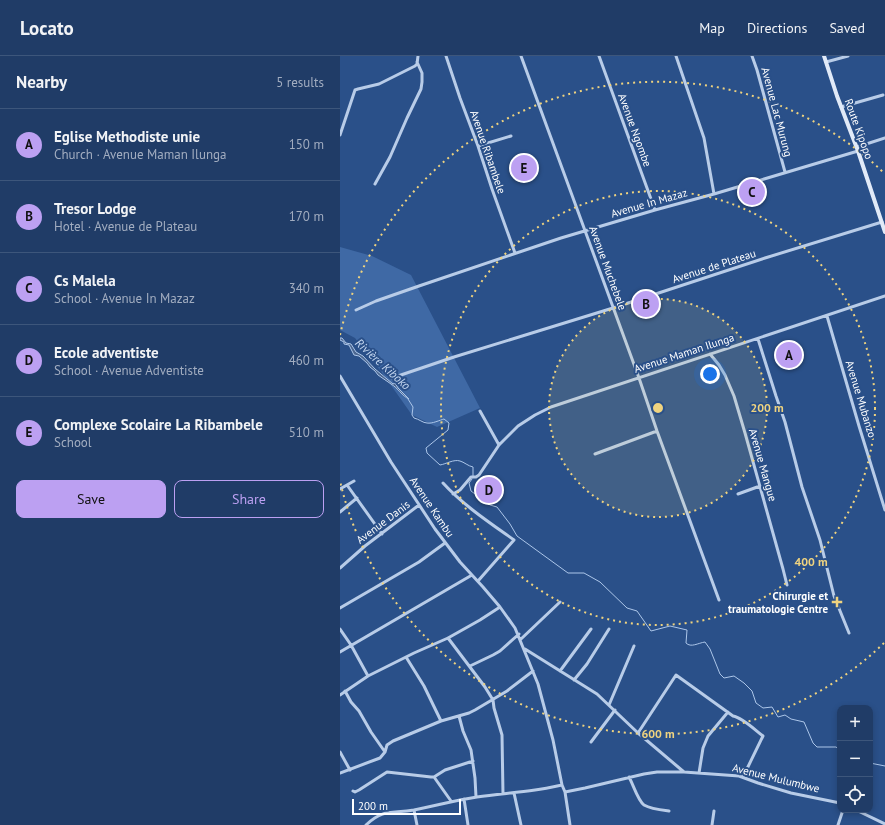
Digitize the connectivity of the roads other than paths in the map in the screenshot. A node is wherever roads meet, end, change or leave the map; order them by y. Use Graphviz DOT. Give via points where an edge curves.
graph roads {
  1 [pos="418,56"];
  2 [pos="446,56"];
  3 [pos="521,56"];
  4 [pos="599,56"];
  5 [pos="676,56"];
  6 [pos="752,56"];
  7 [pos="824,56"];
  8 [pos="848,56"];
  9 [pos="417,62"];
  10 [pos="826,62"];
  11 [pos="883,95"];
  12 [pos="841,106"];
  13 [pos="340,135"];
  14 [pos="511,136"];
  15 [pos="885,138"];
  16 [pos="478,146"];
  17 [pos="858,149"];
  18 [pos="785,172"];
  19 [pos="375,184"];
  20 [pos="714,194"];
  21 [pos="655,210"];
  22 [pos="882,222"];
  23 [pos="584,230"];
  24 [pos="885,232"];
  25 [pos="515,253"];
  26 [pos="885,296"];
  27 [pos="613,308"];
  28 [pos="356,310"];
  29 [pos="827,316"];
  30 [pos="758,339"];
  31 [pos="710,354"];
  32 [pos="340,376"];
  33 [pos="392,378"];
  34 [pos="639,378"];
  35 [pos="480,411"];
  36 [pos="657,431"];
  37 [pos="499,445"];
  38 [pos="596,454"];
  39 [pos="354,481"];
  40 [pos="443,483"];
  41 [pos="347,485"];
  42 [pos="760,486"];
  43 [pos="340,489"];
  44 [pos="453,494"];
  45 [pos="738,494"];
  46 [pos="357,498"];
  47 [pos="419,505"];
  48 [pos="885,510"];
  49 [pos="340,512"];
  50 [pos="382,534"];
  51 [pos="445,544"];
  52 [pos="340,568"];
  53 [pos="472,575"];
  54 [pos="478,581"];
  55 [pos="787,585"];
  56 [pos="719,600"];
  57 [pos="560,602"];
  58 [pos="500,607"];
  59 [pos="340,608"];
  60 [pos="340,629"];
  61 [pos="591,629"];
  62 [pos="609,630"];
  63 [pos="849,633"];
  64 [pos="519,634"];
  65 [pos="448,638"];
  66 [pos="521,639"];
  67 [pos="351,645"];
  68 [pos="634,646"];
  69 [pos="524,648"];
  70 [pos="340,652"];
  71 [pos="536,656"];
  72 [pos="406,657"];
  73 [pos="530,664"];
  74 [pos="470,666"];
  75 [pos="533,670"];
  76 [pos="560,671"];
  77 [pos="368,676"];
  78 [pos="574,680"];
  79 [pos="345,691"];
  80 [pos="340,695"];
  81 [pos="493,700"];
  82 [pos="609,705"];
  83 [pos="615,710"];
  84 [pos="728,712"];
  85 [pos="459,716"];
  86 [pos="441,721"];
  87 [pos="638,733"];
  88 [pos="591,742"];
  89 [pos="340,752"];
  90 [pos="385,752"];
  91 [pos="473,761"];
  92 [pos="350,770"];
  93 [pos="684,772"];
  94 [pos="340,773"];
  95 [pos="699,773"];
  96 [pos="434,777"];
  97 [pos="629,777"];
  98 [pos="743,777"];
  99 [pos="562,785"];
  100 [pos="353,791"];
  101 [pos="564,792"];
  102 [pos="514,793"];
  103 [pos="503,794"];
  104 [pos="476,797"];
  105 [pos="464,799"];
  106 [pos="451,801"];
  107 [pos="837,802"];
  108 [pos="414,810"];
  109 [pos="669,811"];
  110 [pos="714,811"];
  111 [pos="841,813"];
  112 [pos="862,813"];
  113 [pos="885,824"];
  114 [pos="367,825"];
  115 [pos="417,825"];
  116 [pos="468,825"];
  117 [pos="521,825"];
  118 [pos="570,825"];
  119 [pos="712,825"];
  120 [pos="838,825"];
  1 -- 9 [label="street"];
  2 -- 16 [label="street, Avenue Ribambele"];
  3 -- 23 [label="street, Avenue Muchebele"];
  4 -- 21 [label="street, Avenue Ngombe"];
  5 -- 20 [label="street" via="704,138"];
  6 -- 18 [label="street, Avenue Lac Murung"];
  7 -- 10 [label="main road, Route Kipopo"];
  8 -- 10 [label="street"];
  9 -- 13 [label="street" via="381,83 355,90"];
  9 -- 19 [label="street" via="422,73 421,89"];
  10 -- 12 [label="main road, Route Kipopo"];
  11 -- 12 [label="street"];
  12 -- 17 [label="main road, Route Kipopo"];
  14 -- 16 [label="street"];
  15 -- 17 [label="street, Avenue In Mazaz"];
  16 -- 25 [label="street, Avenue Ribambele"];
  17 -- 18 [label="street, Avenue In Mazaz"];
  17 -- 22 [label="main road, Route Kipopo"];
  18 -- 20 [label="street, Avenue In Mazaz"];
  20 -- 21 [label="street, Avenue In Mazaz"];
  21 -- 23 [label="street, Avenue In Mazaz"];
  22 -- 24 [label="main road, Route Kipopo"];
  22 -- 27 [label="street, Avenue de Plateau"];
  23 -- 25 [label="street, Avenue In Mazaz"];
  23 -- 27 [label="street, Avenue Muchebele"];
  25 -- 28 [label="street, Avenue In Mazaz"];
  26 -- 29 [label="street, Avenue Maman Ilunga"];
  27 -- 33 [label="street, Avenue de Plateau"];
  27 -- 34 [label="street, Avenue Muchebele"];
  29 -- 30 [label="street, Avenue Maman Ilunga"];
  29 -- 48 [label="street, Avenue Mubanzo"];
  30 -- 31 [label="street, Avenue Maman Ilunga"];
  30 -- 63 [label="street" via="820,540 834,596"];
  31 -- 34 [label="street, Avenue Maman Ilunga"];
  31 -- 42 [label="street, Avenue Mangue" via="731,387"];
  32 -- 47 [label="street, Avenue Kambu"];
  34 -- 36 [label="street, Avenue Muchebele"];
  34 -- 37 [label="street, Avenue Maman Ilunga" via="551,407 522,423"];
  35 -- 37 [label="street"];
  36 -- 38 [label="street"];
  36 -- 56 [label="street, Avenue Muchebele"];
  37 -- 44 [label="street, Avenue Maman Ilunga" via="478,475 468,480"];
  39 -- 41 [label="street"];
  40 -- 44 [label="street"];
  41 -- 43 [label="street"];
  41 -- 46 [label="street"];
  42 -- 45 [label="street"];
  42 -- 55 [label="street, Avenue Mangue"];
  44 -- 54 [label="street" via="514,540"];
  46 -- 49 [label="street"];
  46 -- 50 [label="street"];
  47 -- 50 [label="street, Avenue Danis"];
  47 -- 51 [label="street, Avenue Kambu"];
  50 -- 52 [label="street, Avenue Danis"];
  51 -- 53 [label="street, Avenue Kambu"];
  51 -- 59 [label="street"];
  53 -- 54 [label="street, Avenue Kambu"];
  53 -- 67 [label="street"];
  54 -- 58 [label="street, Avenue Kambu"];
  57 -- 66 [label="street"];
  58 -- 64 [label="street, Avenue Kambu"];
  58 -- 65 [label="street"];
  60 -- 67 [label="street"];
  61 -- 76 [label="street"];
  62 -- 78 [label="street"];
  64 -- 66 [label="street, Avenue Kambu"];
  64 -- 74 [label="street" via="500,651"];
  65 -- 72 [label="street"];
  65 -- 74 [label="street"];
  66 -- 69 [label="street, Avenue Kambu"];
  67 -- 70 [label="street"];
  67 -- 77 [label="street"];
  68 -- 82 [label="street"];
  69 -- 71 [label="street"];
  69 -- 73 [label="street, Avenue Kambu"];
  71 -- 73 [label="street"];
  71 -- 76 [label="street"];
  72 -- 77 [label="street"];
  72 -- 86 [label="street"];
  73 -- 75 [label="street, Avenue Kambu"];
  74 -- 81 [label="street"];
  75 -- 81 [label="street"];
  75 -- 99 [label="street, Avenue Kambu" via="547,716"];
  76 -- 78 [label="street"];
  77 -- 79 [label="street"];
  78 -- 82 [label="street"];
  79 -- 80 [label="street"];
  79 -- 90 [label="street"];
  81 -- 85 [label="street"];
  81 -- 103 [label="street" via="502,735"];
  82 -- 83 [label="street"];
  83 -- 87 [label="street"];
  83 -- 88 [label="street"];
  84 -- 87 [label="street" via="676,675"];
  84 -- 95 [label="street" via="708,736 703,748"];
  84 -- 98 [label="street" via="763,736"];
  85 -- 86 [label="street"];
  85 -- 91 [label="street"];
  86 -- 90 [label="street" via="391,742"];
  87 -- 93 [label="street"];
  89 -- 92 [label="street"];
  90 -- 92 [label="street" via="382,756"];
  91 -- 96 [label="street" via="445,770"];
  91 -- 104 [label="street"];
  92 -- 94 [label="street"];
  93 -- 95 [label="street, Avenue Mulumbwe"];
  93 -- 97 [label="street, Avenue Mulumbwe" via="657,772"];
  95 -- 98 [label="street, Avenue Mulumbwe"];
  96 -- 100 [label="street" via="387,772 359,790"];
  96 -- 106 [label="street"];
  97 -- 101 [label="street, Avenue Mulumbwe"];
  97 -- 109 [label="street" via="643,805"];
  98 -- 107 [label="street, Avenue Mulumbwe" via="791,793"];
  99 -- 101 [label="street, Avenue Kambu"];
  99 -- 102 [label="street"];
  101 -- 118 [label="street, Avenue Kambu"];
  102 -- 103 [label="street"];
  102 -- 117 [label="street"];
  103 -- 104 [label="street"];
  104 -- 105 [label="street"];
  105 -- 106 [label="street"];
  105 -- 116 [label="street"];
  106 -- 108 [label="street"];
  108 -- 114 [label="street" via="380,814"];
  108 -- 115 [label="street"];
  110 -- 119 [label="street"];
  111 -- 120 [label="street"];
  112 -- 113 [label="street"];
}
